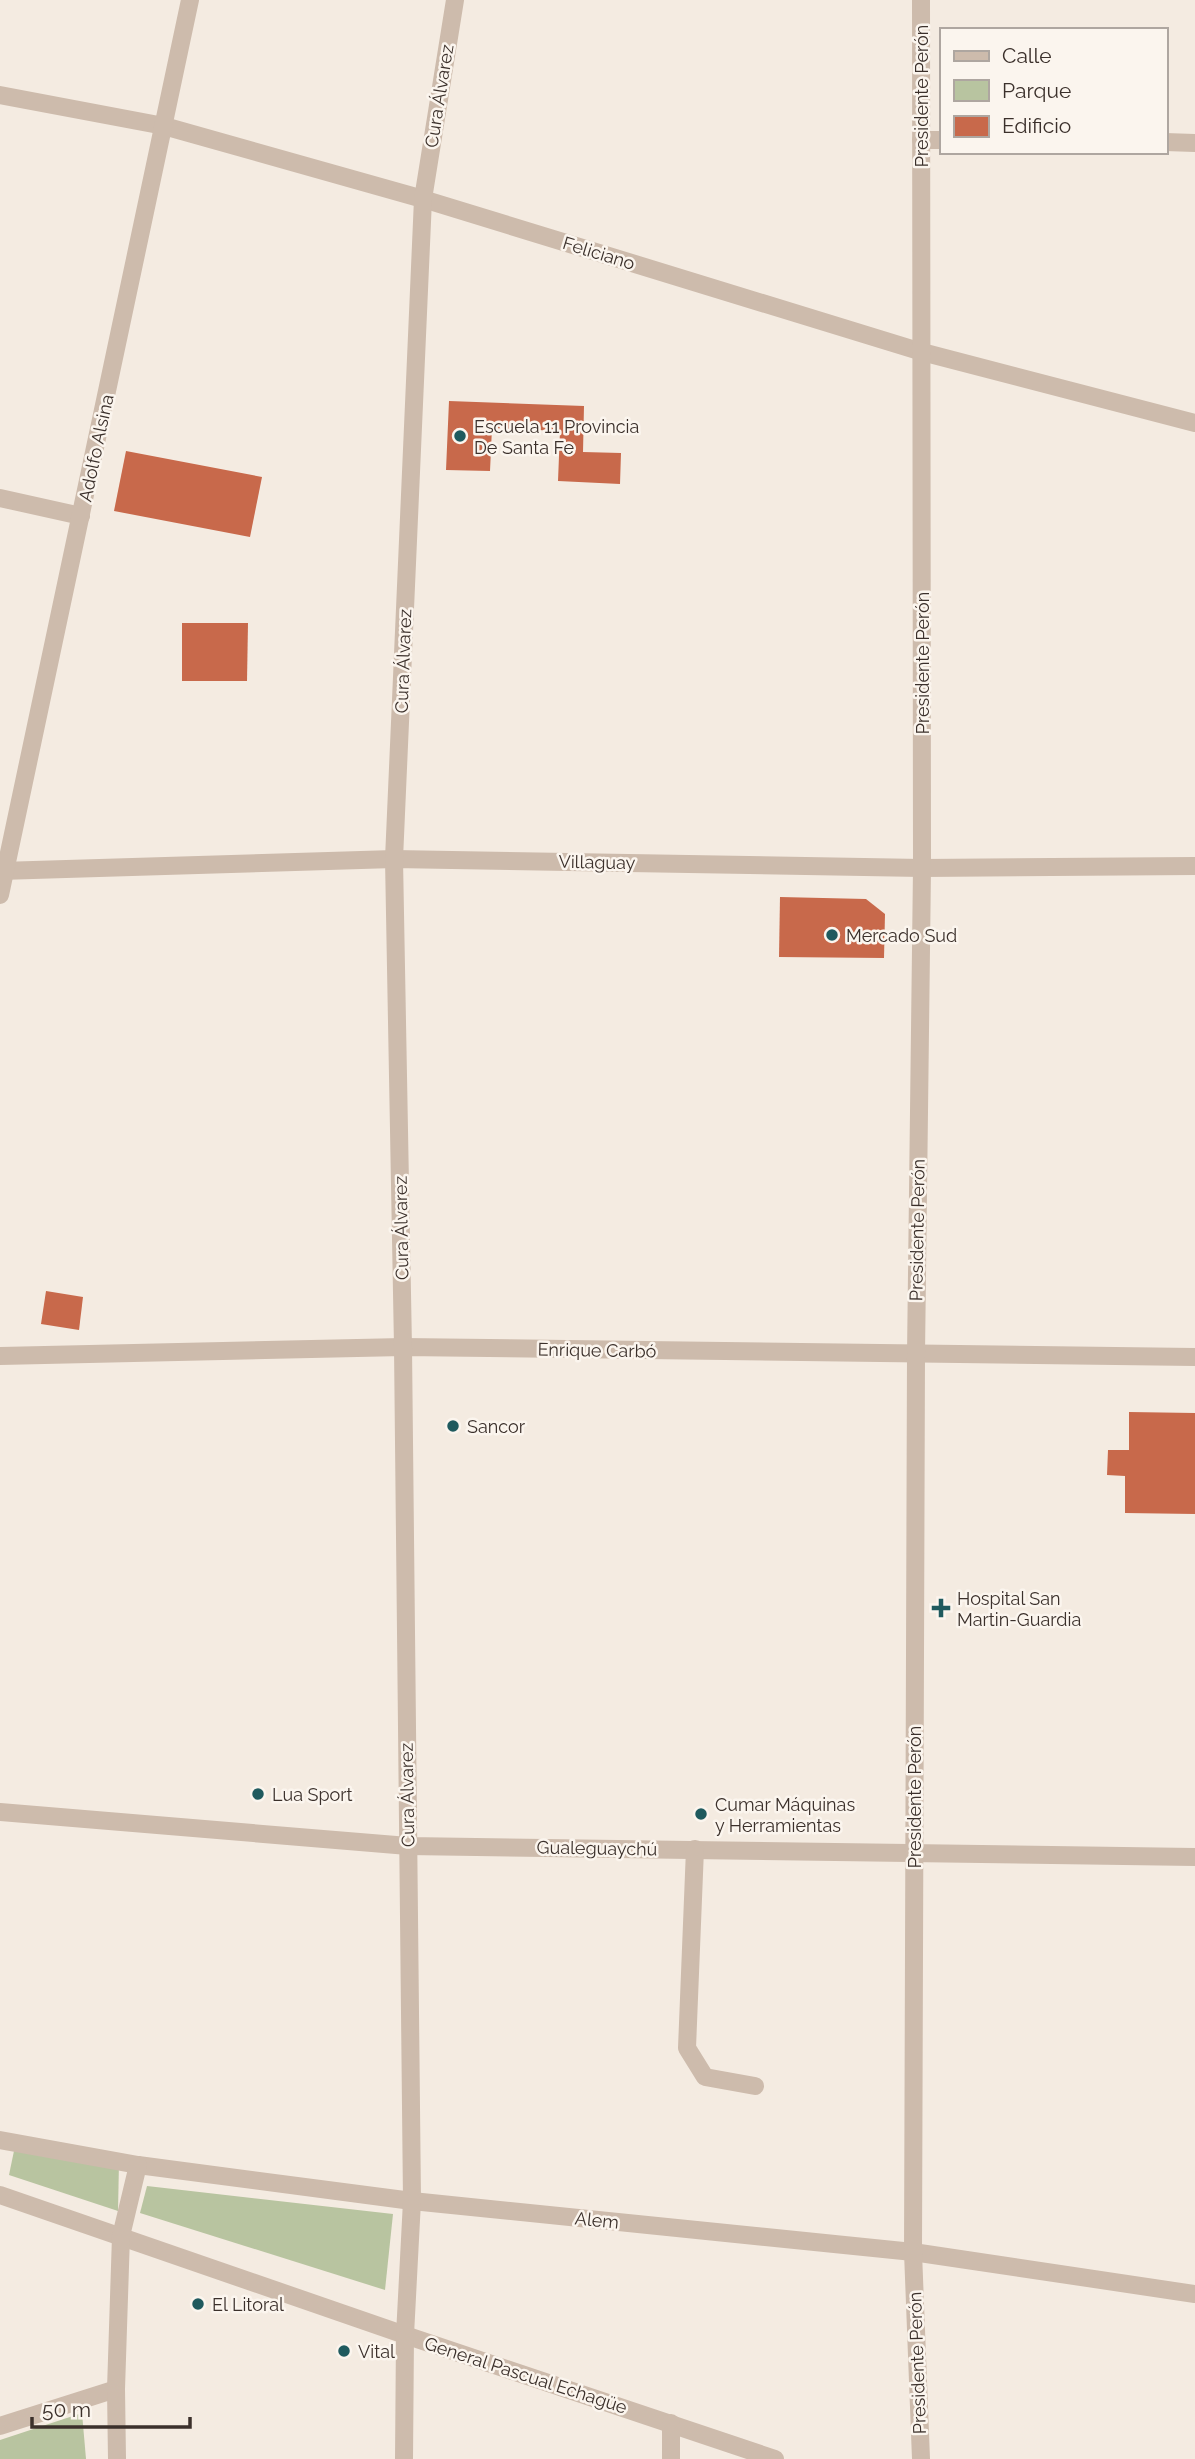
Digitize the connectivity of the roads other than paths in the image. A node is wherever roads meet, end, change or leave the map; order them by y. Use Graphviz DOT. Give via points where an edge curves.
graph roads {
  1 [pos="190,0"];
  2 [pos="455,0"];
  3 [pos="921,0"];
  4 [pos="0,95"];
  5 [pos="164,126"];
  6 [pos="921,140"];
  7 [pos="940,140"];
  8 [pos="1167,142"];
  9 [pos="1195,143"];
  10 [pos="423,199"];
  11 [pos="922,352"];
  12 [pos="1195,422"];
  13 [pos="0,498"];
  14 [pos="81,516"];
  15 [pos="394,859"];
  16 [pos="1195,866"];
  17 [pos="922,868"];
  18 [pos="3,871"];
  19 [pos="0,895"];
  20 [pos="403,1348"];
  21 [pos="916,1355"];
  22 [pos="0,1356"];
  23 [pos="1195,1357"];
  24 [pos="0,1812"];
  25 [pos="408,1846"];
  26 [pos="695,1849"];
  27 [pos="914,1852"];
  28 [pos="1195,1857"];
  29 [pos="755,2086"];
  30 [pos="0,2140"];
  31 [pos="138,2165"];
  32 [pos="0,2194"];
  33 [pos="411,2201"];
  34 [pos="121,2236"];
  35 [pos="913,2252"];
  36 [pos="1195,2294"];
  37 [pos="405,2335"];
  38 [pos="116,2389"];
  39 [pos="671,2423"];
  40 [pos="0,2426"];
  41 [pos="117,2459"];
  42 [pos="404,2459"];
  43 [pos="671,2459"];
  44 [pos="775,2459"];
  45 [pos="921,2459"];
  1 -- 5 [label="street, Adolfo Alsina"];
  2 -- 10 [label="street, Cura Álvarez"];
  3 -- 6 [label="street, Presidente Perón"];
  4 -- 5 [label="street, Feliciano"];
  5 -- 10 [label="street, Feliciano"];
  5 -- 14 [label="street, Adolfo Alsina"];
  6 -- 7 [label="street"];
  6 -- 11 [label="street, Presidente Perón"];
  8 -- 9 [label="street"];
  10 -- 11 [label="street, Feliciano"];
  10 -- 15 [label="street, Cura Álvarez"];
  11 -- 12 [label="street, Feliciano"];
  11 -- 17 [label="street, Presidente Perón"];
  13 -- 14 [label="street"];
  14 -- 18 [label="street, Adolfo Alsina"];
  15 -- 17 [label="street, Villaguay"];
  15 -- 18 [label="street, Villaguay"];
  15 -- 20 [label="street, Cura Álvarez"];
  16 -- 17 [label="street, Villaguay"];
  17 -- 21 [label="street, Presidente Perón"];
  18 -- 19 [label="street, Adolfo Alsina"];
  20 -- 21 [label="street, Enrique Carbó"];
  20 -- 22 [label="street, Enrique Carbó"];
  20 -- 25 [label="street, Cura Álvarez"];
  21 -- 23 [label="street, Enrique Carbó"];
  21 -- 27 [label="street, Presidente Perón"];
  24 -- 25 [label="street, Gualeguaychú"];
  25 -- 26 [label="street, Gualeguaychú"];
  25 -- 33 [label="street, Cura Álvarez"];
  26 -- 27 [label="street, Gualeguaychú"];
  26 -- 29 [label="street" via="687,2048 705,2077"];
  27 -- 28 [label="street, Gualeguaychú"];
  27 -- 35 [label="street, Presidente Perón"];
  30 -- 31 [label="street, Alem"];
  31 -- 33 [label="street, Alem"];
  31 -- 34 [label="street"];
  32 -- 34 [label="street, General Pascual Echagüe"];
  33 -- 35 [label="street, Alem"];
  33 -- 37 [label="street, Cura Álvarez"];
  34 -- 37 [label="street, General Pascual Echagüe"];
  34 -- 38 [label="street"];
  35 -- 36 [label="street, Alem"];
  35 -- 45 [label="street, Presidente Perón"];
  37 -- 39 [label="street, General Pascual Echagüe"];
  37 -- 42 [label="street, Cura Álvarez"];
  38 -- 40 [label="street"];
  38 -- 41 [label="street"];
  39 -- 43 [label="street"];
  39 -- 44 [label="street, General Pascual Echagüe"];
}
